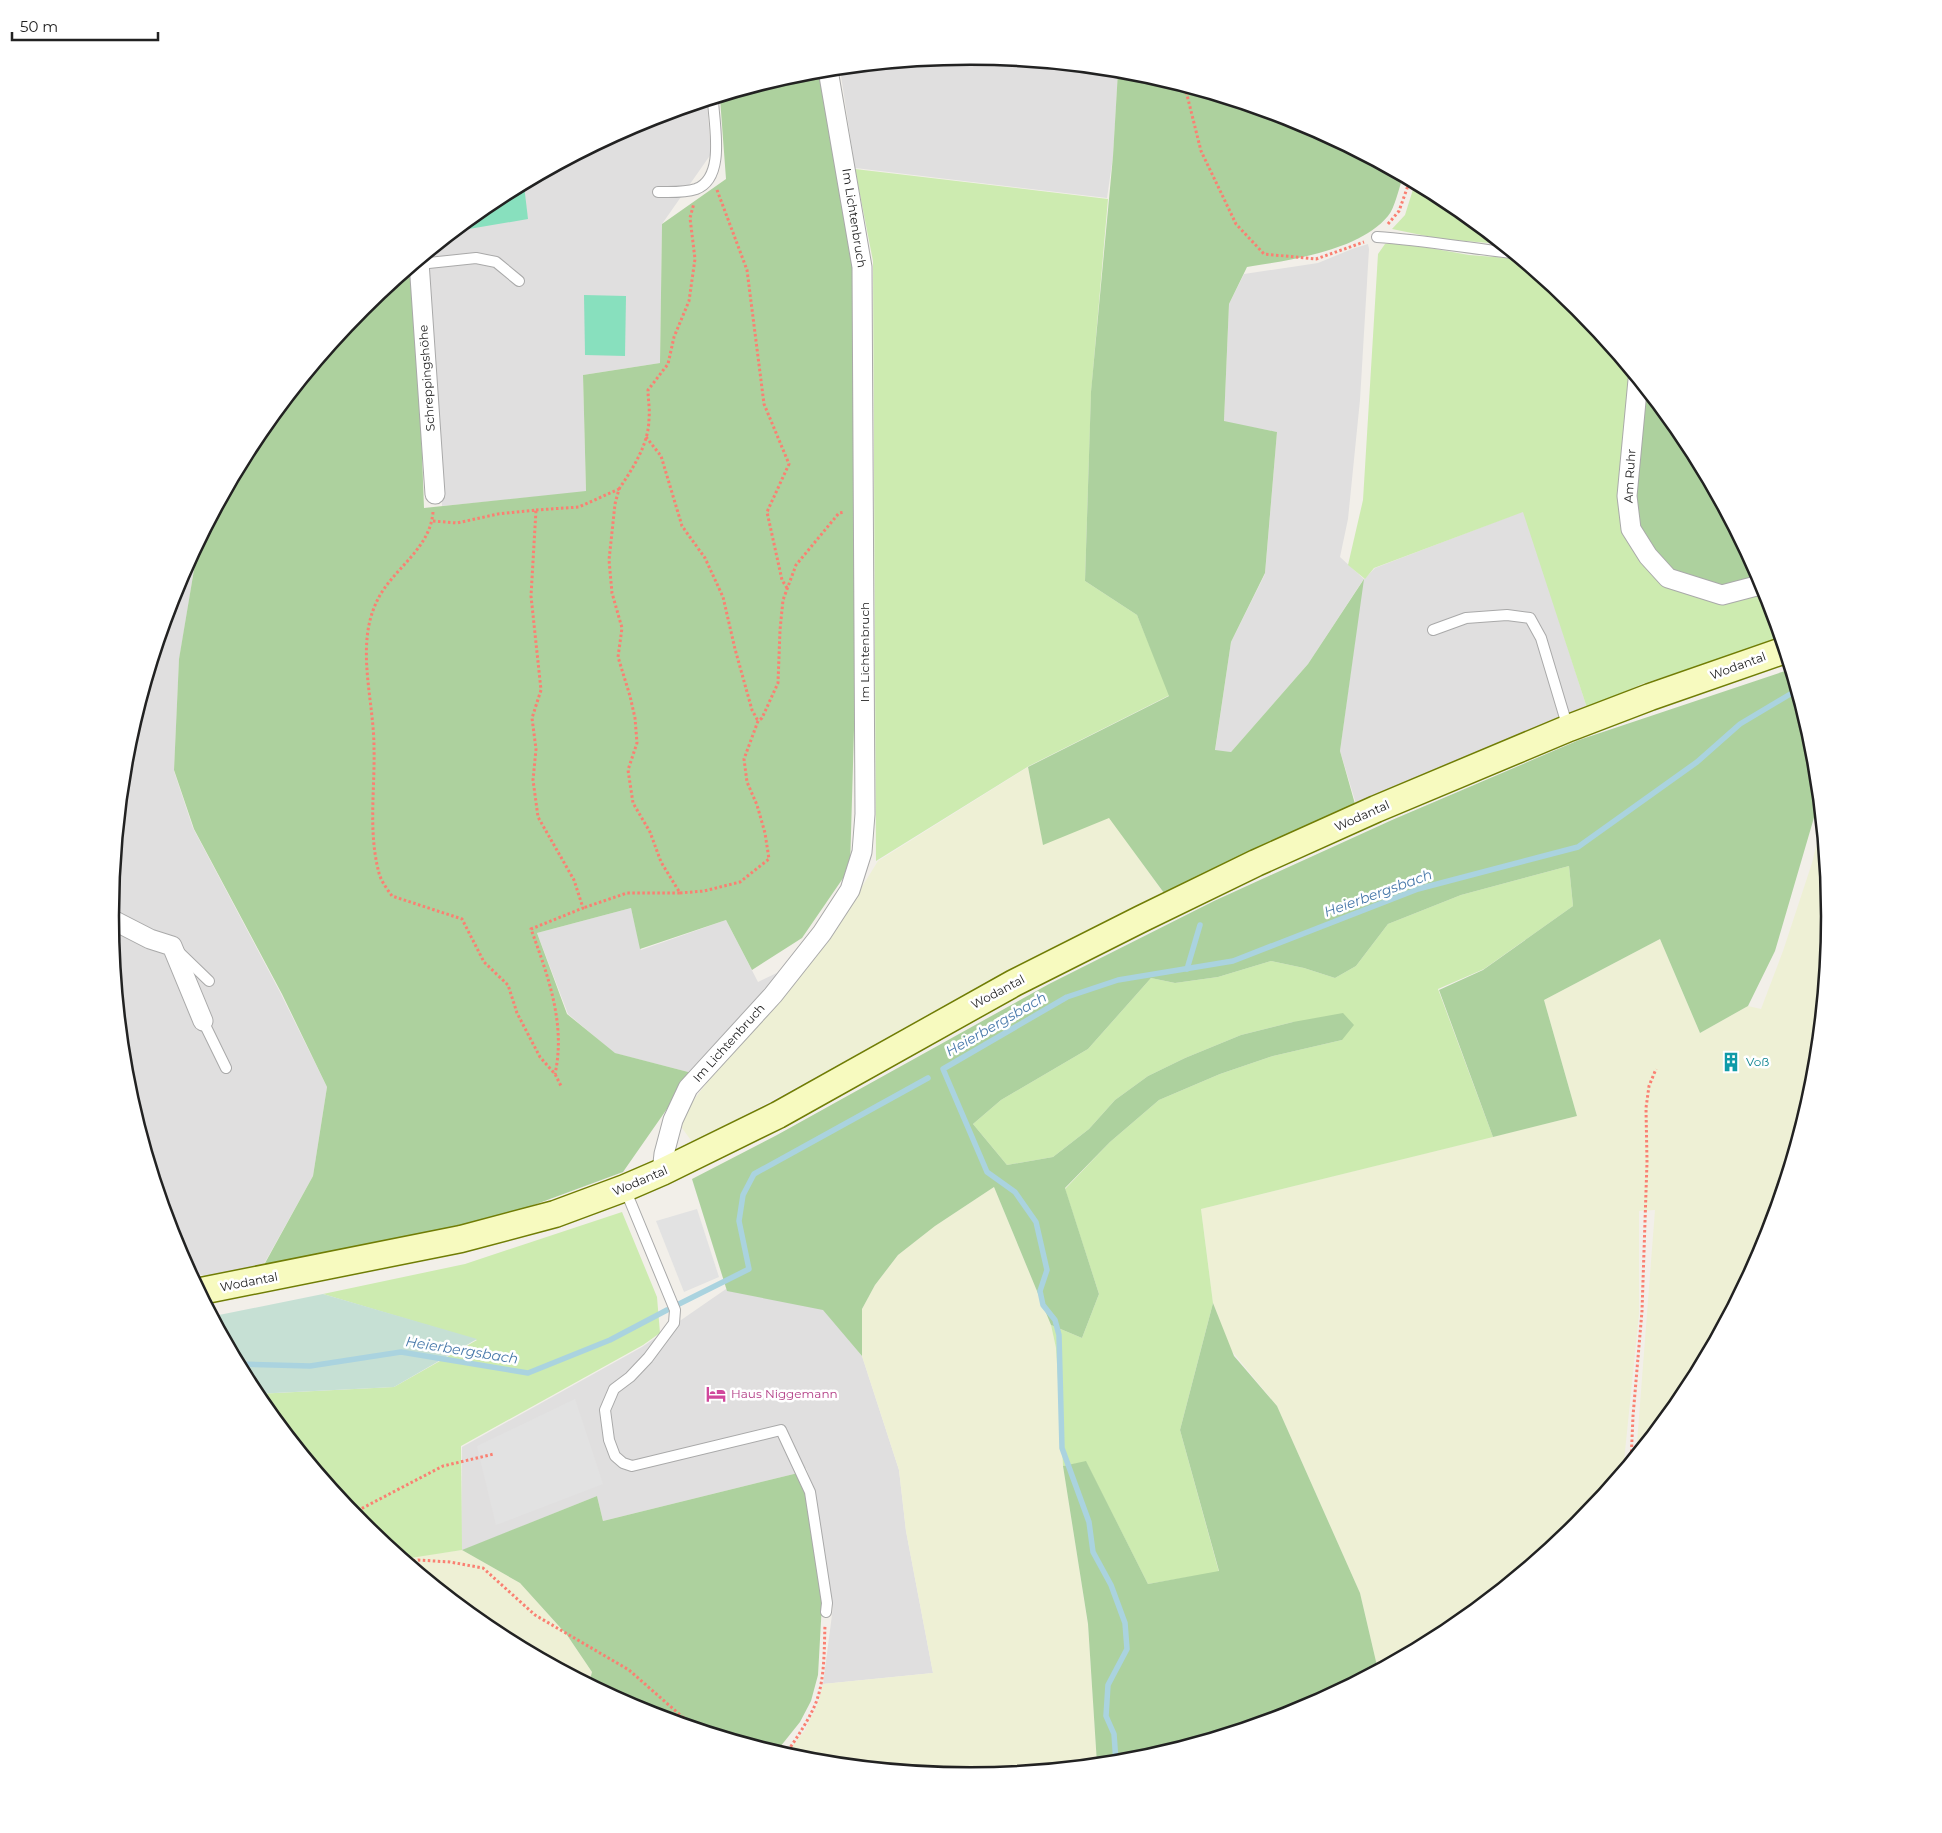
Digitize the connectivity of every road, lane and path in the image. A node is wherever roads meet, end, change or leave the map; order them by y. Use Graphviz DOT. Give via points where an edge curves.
graph roads {
  1 [pos="829,77"];
  2 [pos="1186,93"];
  3 [pos="713,105"];
  4 [pos="1408,186"];
  5 [pos="698,188"];
  6 [pos="658,192"];
  7 [pos="719,195"];
  8 [pos="1377,236"];
  9 [pos="1502,252"];
  10 [pos="427,262"];
  11 [pos="419,268"];
  12 [pos="519,281"];
  13 [pos="1637,387"];
  14 [pos="646,437"];
  15 [pos="619,489"];
  16 [pos="435,494"];
  17 [pos="864,506"];
  18 [pos="536,510"];
  19 [pos="432,522"];
  20 [pos="1756,586"];
  21 [pos="788,589"];
  22 [pos="1433,630"];
  23 [pos="1780,652"];
  24 [pos="758,721"];
  25 [pos="1569,728"];
  26 [pos="680,894"];
  27 [pos="583,908"];
  28 [pos="119,922"];
  29 [pos="172,946"];
  30 [pos="209,981"];
  31 [pos="203,1021"];
  32 [pos="226,1068"];
  33 [pos="1656,1069"];
  34 [pos="555,1074"];
  35 [pos="561,1086"];
  36 [pos="662,1172"];
  37 [pos="625,1188"];
  38 [pos="206,1290"];
  39 [pos="494,1454"];
  40 [pos="1631,1454"];
  41 [pos="360,1509"];
  42 [pos="415,1561"];
  43 [pos="826,1612"];
  44 [pos="683,1718"];
  45 [pos="790,1748"];
  1 -- 17 [label="street, Im Lichtenbruch" via="862,267"];
  2 -- 8 [label="path" via="1201,150 1236,224 1264,254 1316,259"];
  3 -- 5 [label="lane" via="716,163 712,175"];
  4 -- 8 [label="path" via="1399,211"];
  5 -- 6 [label="lane"];
  5 -- 14 [label="path" via="690,218 695,259 689,301 674,337 668,364 648,390 650,419"];
  7 -- 21 [label="path" via="747,270 764,404 789,464 767,512 782,580"];
  8 -- 9 [label="lane"];
  10 -- 12 [label="lane" via="476,258 496,262"];
  11 -- 16 [label="street, Schreppingshöhe"];
  13 -- 20 [label="street, Am Ruhr" via="1627,496 1631,529 1648,556 1668,578 1722,595"];
  14 -- 15 [label="path" via="635,464"];
  14 -- 24 [label="path" via="661,456 682,526 705,558 723,598 752,710"];
  15 -- 18 [label="path" via="579,507"];
  15 -- 26 [label="path" via="609,560 612,593 622,628 618,657 630,696 637,742 628,770 633,804"];
  16 -- 19 [label="path"];
  17 -- 21 [label="path" via="840,514 796,565"];
  17 -- 36 [label="street, Im Lichtenbruch" via="866,814 862,852 850,890 822,933 773,995 688,1088 673,1120"];
  18 -- 19 [label="path" via="457,523"];
  18 -- 27 [label="path" via="531,596 541,690 532,718 536,749 533,780 538,816 574,880"];
  19 -- 34 [label="path" via="421,546 378,600 369,624 368,686 374,746 374,836 379,875 392,896 462,919 484,962 508,985 517,1013 540,1057"];
  21 -- 24 [label="path" via="783,600 778,683"];
  22 -- 25 [label="lane" via="1466,618 1507,614 1530,618 1541,638"];
  23 -- 25 [label="main road, Wodantal"];
  24 -- 26 [label="path" via="744,759 747,782 765,833 769,859 740,882"];
  25 -- 36 [label="main road, Wodantal" via="1376,809 1141,919 1014,983 778,1115"];
  26 -- 27 [label="path" via="627,892"];
  27 -- 34 [label="path" via="531,929 551,985 557,1021 559,1055"];
  28 -- 29 [label="street" via="150,939"];
  29 -- 30 [label="lane"];
  29 -- 31 [label="street"];
  31 -- 32 [label="lane"];
  33 -- 40 [label="path" via="1649,1086 1646,1108 1642,1311"];
  34 -- 35 [label="path"];
  36 -- 37 [label="main road, Wodantal"];
  37 -- 38 [label="main road, Wodantal" via="555,1214 461,1239"];
  37 -- 43 [label="lane" via="675,1310 674,1323 648,1358 614,1389 605,1410 615,1456 632,1466 781,1430 810,1492"];
  39 -- 41 [label="path" via="443,1466"];
  42 -- 44 [label="path" via="483,1568 535,1615 629,1670"];
  43 -- 45 [label="path" via="823,1672 816,1704"];
}
